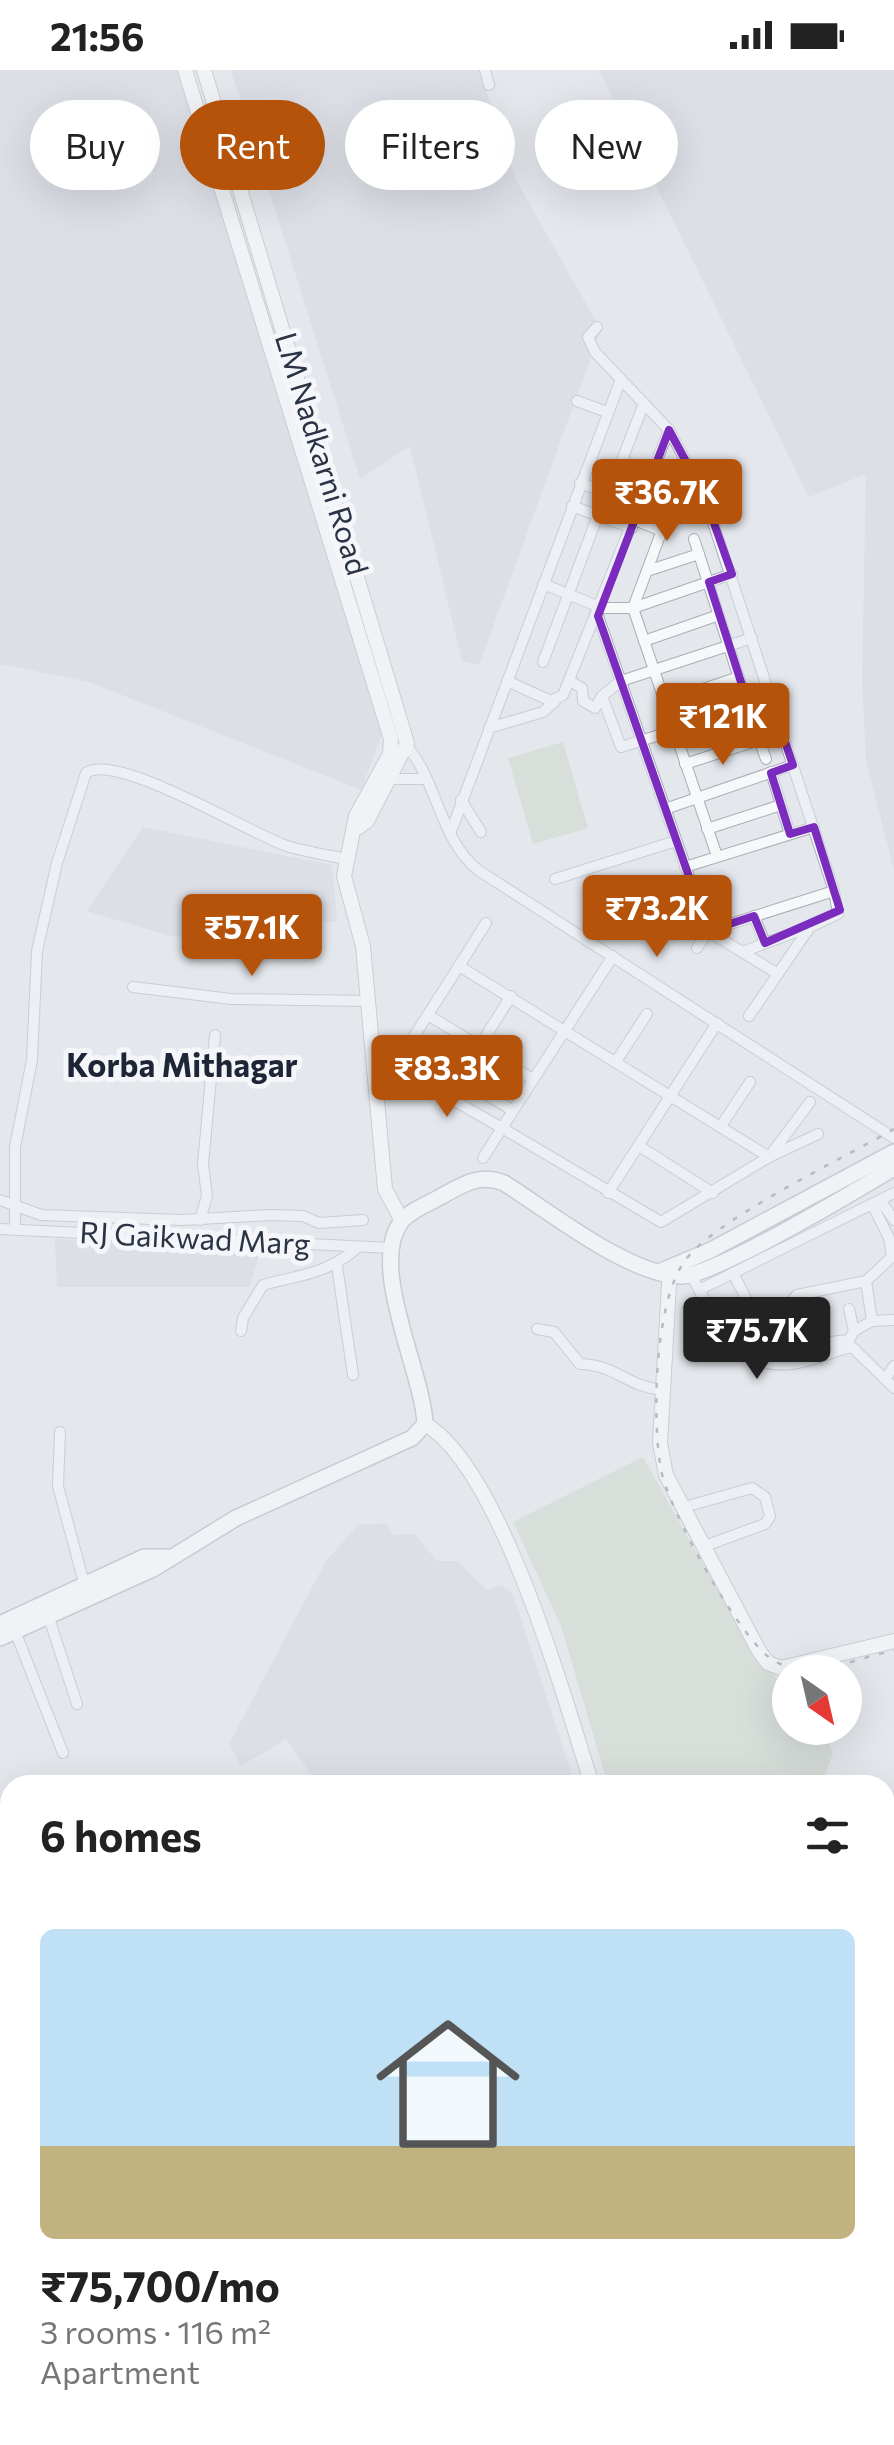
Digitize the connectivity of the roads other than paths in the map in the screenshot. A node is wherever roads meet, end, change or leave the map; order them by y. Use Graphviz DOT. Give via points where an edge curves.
graph roads {
  1 [pos="185,70"];
  2 [pos="204,70"];
  3 [pos="484,70"];
  4 [pos="489,85"];
  5 [pos="597,327"];
  6 [pos="621,378"];
  7 [pos="577,401"];
  8 [pos="644,404"];
  9 [pos="606,412"];
  10 [pos="669,430"];
  11 [pos="687,464"];
  12 [pos="652,475"];
  13 [pos="580,483"];
  14 [pos="640,505"];
  15 [pos="572,506"];
  16 [pos="598,515"];
  17 [pos="633,524"];
  18 [pos="662,531"];
  19 [pos="694,539"];
  20 [pos="700,554"];
  21 [pos="647,572"];
  22 [pos="732,574"];
  23 [pos="708,582"];
  24 [pos="543,584"];
  25 [pos="568,594"];
  26 [pos="633,608"];
  27 [pos="600,612"];
  28 [pos="719,616"];
  29 [pos="752,638"];
  30 [pos="644,640"];
  31 [pos="728,646"];
  32 [pos="543,662"];
  33 [pos="653,669"];
  34 [pos="739,677"];
  35 [pos="620,680"];
  36 [pos="380,681"];
  37 [pos="507,681"];
  38 [pos="570,681"];
  39 [pos="602,696"];
  40 [pos="771,700"];
  41 [pos="555,701"];
  42 [pos="664,702"];
  43 [pos="749,707"];
  44 [pos="489,728"];
  45 [pos="674,730"];
  46 [pos="759,740"];
  47 [pos="642,741"];
  48 [pos="399,745"];
  49 [pos="766,759"];
  50 [pos="685,764"];
  51 [pos="793,765"];
  52 [pos="771,772"];
  53 [pos="391,779"];
  54 [pos="425,779"];
  55 [pos="696,798"];
  56 [pos="461,800"];
  57 [pos="781,806"];
  58 [pos="665,808"];
  59 [pos="814,826"];
  60 [pos="356,828"];
  61 [pos="707,829"];
  62 [pos="481,832"];
  63 [pos="450,834"];
  64 [pos="790,834"];
  65 [pos="676,841"];
  66 [pos="716,856"];
  67 [pos="348,859"];
  68 [pos="686,867"];
  69 [pos="555,879"];
  70 [pos="834,891"];
  71 [pos="754,916"];
  72 [pos="486,923"];
  73 [pos="810,927"];
  74 [pos="708,930"];
  75 [pos="765,943"];
  76 [pos="697,948"];
  77 [pos="742,952"];
  78 [pos="613,956"];
  79 [pos="459,966"];
  80 [pos="778,974"];
  81 [pos="133,987"];
  82 [pos="511,996"];
  83 [pos="369,1001"];
  84 [pos="647,1014"];
  85 [pos="428,1015"];
  86 [pos="749,1016"];
  87 [pos="717,1023"];
  88 [pos="564,1026"];
  89 [pos="216,1035"];
  90 [pos="411,1041"];
  91 [pos="479,1047"];
  92 [pos="617,1060"];
  93 [pos="459,1078"];
  94 [pos="531,1078"];
  95 [pos="418,1080"];
  96 [pos="750,1082"];
  97 [pos="671,1094"];
  98 [pos="810,1102"];
  99 [pos="512,1110"];
  100 [pos="721,1126"];
  101 [pos="502,1128"];
  102 [pos="818,1134"];
  103 [pos="894,1138"];
  104 [pos="638,1146"];
  105 [pos="894,1152"];
  106 [pos="769,1157"];
  107 [pos="483,1158"];
  108 [pos="894,1168"];
  109 [pos="894,1192"];
  110 [pos="608,1193"];
  111 [pos="713,1194"];
  112 [pos="0,1200"];
  113 [pos="876,1202"];
  114 [pos="14,1204"];
  115 [pos="200,1220"];
  116 [pos="362,1220"];
  117 [pos="894,1220"];
  118 [pos="402,1221"];
  119 [pos="0,1229"];
  120 [pos="15,1229"];
  121 [pos="358,1247"];
  122 [pos="390,1248"];
  123 [pos="714,1257"];
  124 [pos="893,1263"];
  125 [pos="337,1266"];
  126 [pos="689,1268"];
  127 [pos="666,1271"];
  128 [pos="733,1273"];
  129 [pos="866,1281"];
  130 [pos="705,1287"];
  131 [pos="849,1309"];
  132 [pos="817,1312"];
  133 [pos="893,1320"];
  134 [pos="872,1321"];
  135 [pos="537,1329"];
  136 [pos="241,1331"];
  137 [pos="854,1331"];
  138 [pos="821,1338"];
  139 [pos="759,1344"];
  140 [pos="894,1366"];
  141 [pos="353,1375"];
  142 [pos="890,1384"];
  143 [pos="662,1390"];
  144 [pos="424,1424"];
  145 [pos="60,1432"];
  146 [pos="681,1508"];
  147 [pos="702,1547"];
  148 [pos="166,1558"];
  149 [pos="85,1587"];
  150 [pos="48,1615"];
  151 [pos="5,1631"];
  152 [pos="894,1642"];
  153 [pos="77,1704"];
  154 [pos="63,1753"];
  155 [pos="589,1775"];
  1 -- 36 [label="street, LM Nadkarni Road"];
  2 -- 36 [label="street, LM Nadkarni Road"];
  3 -- 4 [label="street"];
  5 -- 6 [label="street" via="589,340"];
  6 -- 8 [label="street"];
  6 -- 9 [label="street"];
  7 -- 9 [label="street"];
  8 -- 10 [label="street"];
  8 -- 12 [label="street" via="622,460"];
  9 -- 13 [label="street"];
  10 -- 11 [label="street"];
  10 -- 12 [label="street"];
  11 -- 18 [label="street"];
  11 -- 22 [label="street"];
  12 -- 14 [label="street"];
  13 -- 14 [label="street"];
  13 -- 15 [label="street"];
  14 -- 17 [label="street"];
  15 -- 16 [label="street"];
  15 -- 24 [label="street"];
  16 -- 17 [label="street"];
  16 -- 25 [label="street"];
  17 -- 18 [label="street"];
  17 -- 27 [label="street"];
  18 -- 21 [label="street"];
  19 -- 20 [label="street"];
  20 -- 21 [label="street"];
  20 -- 23 [label="street"];
  21 -- 26 [label="street"];
  22 -- 23 [label="street"];
  22 -- 29 [label="street"];
  23 -- 26 [label="street"];
  23 -- 28 [label="street"];
  24 -- 25 [label="street"];
  24 -- 37 [label="street"];
  25 -- 27 [label="street"];
  25 -- 32 [label="street"];
  26 -- 27 [label="street"];
  26 -- 30 [label="street"];
  27 -- 35 [label="street"];
  27 -- 38 [label="street"];
  28 -- 30 [label="street"];
  28 -- 31 [label="street"];
  29 -- 31 [label="street"];
  29 -- 40 [label="street"];
  30 -- 33 [label="street"];
  31 -- 33 [label="street"];
  31 -- 34 [label="street"];
  33 -- 35 [label="street"];
  33 -- 42 [label="street"];
  34 -- 42 [label="street"];
  34 -- 43 [label="street"];
  35 -- 39 [label="street"];
  35 -- 47 [label="street"];
  36 -- 48 [label="street, LM Nadkarni Road"];
  37 -- 41 [label="street"];
  37 -- 44 [label="street"];
  38 -- 39 [label="street" via="595,708"];
  38 -- 41 [label="street"];
  39 -- 47 [label="street" via="619,745"];
  40 -- 43 [label="street"];
  40 -- 51 [label="street"];
  41 -- 44 [label="street" via="543,712"];
  42 -- 45 [label="street"];
  43 -- 45 [label="street"];
  43 -- 46 [label="street"];
  44 -- 56 [label="street"];
  45 -- 47 [label="street"];
  45 -- 50 [label="street"];
  46 -- 49 [label="street"];
  46 -- 50 [label="street"];
  47 -- 58 [label="street"];
  48 -- 53 [label="street"];
  48 -- 54 [label="street"];
  48 -- 60 [label="street" via="356,816"];
  50 -- 55 [label="street"];
  51 -- 52 [label="street"];
  51 -- 59 [label="street"];
  52 -- 55 [label="street"];
  52 -- 57 [label="street"];
  53 -- 54 [label="street"];
  53 -- 60 [label="street"];
  54 -- 63 [label="street"];
  55 -- 58 [label="street"];
  55 -- 61 [label="street"];
  56 -- 62 [label="street"];
  56 -- 63 [label="street"];
  57 -- 61 [label="street"];
  57 -- 64 [label="street"];
  58 -- 65 [label="street"];
  59 -- 64 [label="street"];
  59 -- 70 [label="street"];
  60 -- 67 [label="street"];
  61 -- 66 [label="street"];
  63 -- 78 [label="street" via="478,870"];
  64 -- 66 [label="street"];
  65 -- 68 [label="street"];
  65 -- 69 [label="street"];
  66 -- 68 [label="street"];
  67 -- 83 [label="street" via="344,876 364,946"];
  67 -- 114 [label="street" via="285,845 160,785 90,770 57,863 38,951"];
  68 -- 74 [label="street"];
  70 -- 71 [label="street"];
  70 -- 73 [label="street" via="838,914"];
  71 -- 74 [label="street"];
  71 -- 75 [label="street"];
  72 -- 79 [label="street"];
  73 -- 75 [label="street"];
  73 -- 80 [label="street"];
  74 -- 76 [label="street"];
  74 -- 77 [label="street"];
  75 -- 77 [label="street"];
  77 -- 80 [label="street"];
  78 -- 87 [label="street"];
  78 -- 88 [label="street"];
  79 -- 82 [label="street"];
  79 -- 85 [label="street"];
  80 -- 86 [label="street"];
  81 -- 83 [label="street" via="231,999"];
  82 -- 88 [label="street"];
  82 -- 91 [label="street"];
  83 -- 118 [label="street" via="384,1189"];
  84 -- 92 [label="street"];
  85 -- 90 [label="street"];
  85 -- 91 [label="street"];
  87 -- 97 [label="street"];
  87 -- 103 [label="street"];
  88 -- 92 [label="street"];
  88 -- 94 [label="street"];
  89 -- 115 [label="street"];
  91 -- 94 [label="street"];
  92 -- 97 [label="street"];
  93 -- 99 [label="street"];
  94 -- 99 [label="street"];
  95 -- 101 [label="street"];
  96 -- 100 [label="street"];
  97 -- 100 [label="street"];
  97 -- 104 [label="street"];
  98 -- 106 [label="street"];
  99 -- 101 [label="street"];
  100 -- 106 [label="street"];
  101 -- 107 [label="street"];
  101 -- 110 [label="street"];
  102 -- 106 [label="street"];
  104 -- 110 [label="street"];
  104 -- 111 [label="street"];
  105 -- 123 [label="main road"];
  106 -- 111 [label="street"];
  108 -- 123 [label="main road"];
  109 -- 113 [label="street"];
  110 -- 111 [label="street" via="662,1222"];
  112 -- 114 [label="street"];
  113 -- 117 [label="street"];
  113 -- 124 [label="street"];
  113 -- 128 [label="street"];
  114 -- 115 [label="street" via="41,1215"];
  114 -- 120 [label="street"];
  115 -- 116 [label="street"];
  118 -- 122 [label="main road"];
  118 -- 127 [label="main road" via="474,1179 491,1178 636,1264"];
  119 -- 120 [label="street, RJ Gaikwad Marg"];
  120 -- 121 [label="street, RJ Gaikwad Marg"];
  121 -- 122 [label="street, RJ Gaikwad Marg"];
  121 -- 125 [label="street"];
  122 -- 144 [label="main road"];
  123 -- 126 [label="main road"];
  124 -- 129 [label="street"];
  125 -- 136 [label="street" via="263,1285"];
  125 -- 141 [label="street"];
  126 -- 127 [label="main road"];
  126 -- 130 [label="street"];
  127 -- 143 [label="street"];
  128 -- 130 [label="street"];
  128 -- 130 [label="street" via="758,1318 736,1336"];
  129 -- 134 [label="street"];
  129 -- 138 [label="street" via="792,1298 796,1321"];
  130 -- 142 [label="street" via="722,1332 739,1353 787,1365 852,1347"];
  131 -- 137 [label="street"];
  132 -- 138 [label="street"];
  133 -- 134 [label="street"];
  134 -- 137 [label="street"];
  135 -- 143 [label="street" via="554,1332 580,1364 606,1365 634,1386"];
  137 -- 138 [label="street" via="849,1340"];
  138 -- 139 [label="street" via="787,1357 771,1356"];
  140 -- 142 [label="street"];
  143 -- 146 [label="street" via="661,1452"];
  144 -- 148 [label="main road" via="412,1438 236,1518"];
  144 -- 155 [label="street" via="442,1438 494,1512"];
  145 -- 149 [label="street" via="58,1486"];
  146 -- 147 [label="street"];
  146 -- 147 [label="street" via="752,1488 766,1498 765,1524"];
  147 -- 152 [label="street" via="768,1663 781,1668"];
  148 -- 149 [label="main road" via="144,1557"];
  148 -- 150 [label="main road"];
  149 -- 151 [label="main road"];
  150 -- 151 [label="main road"];
  150 -- 153 [label="street"];
  151 -- 154 [label="street"];
}
